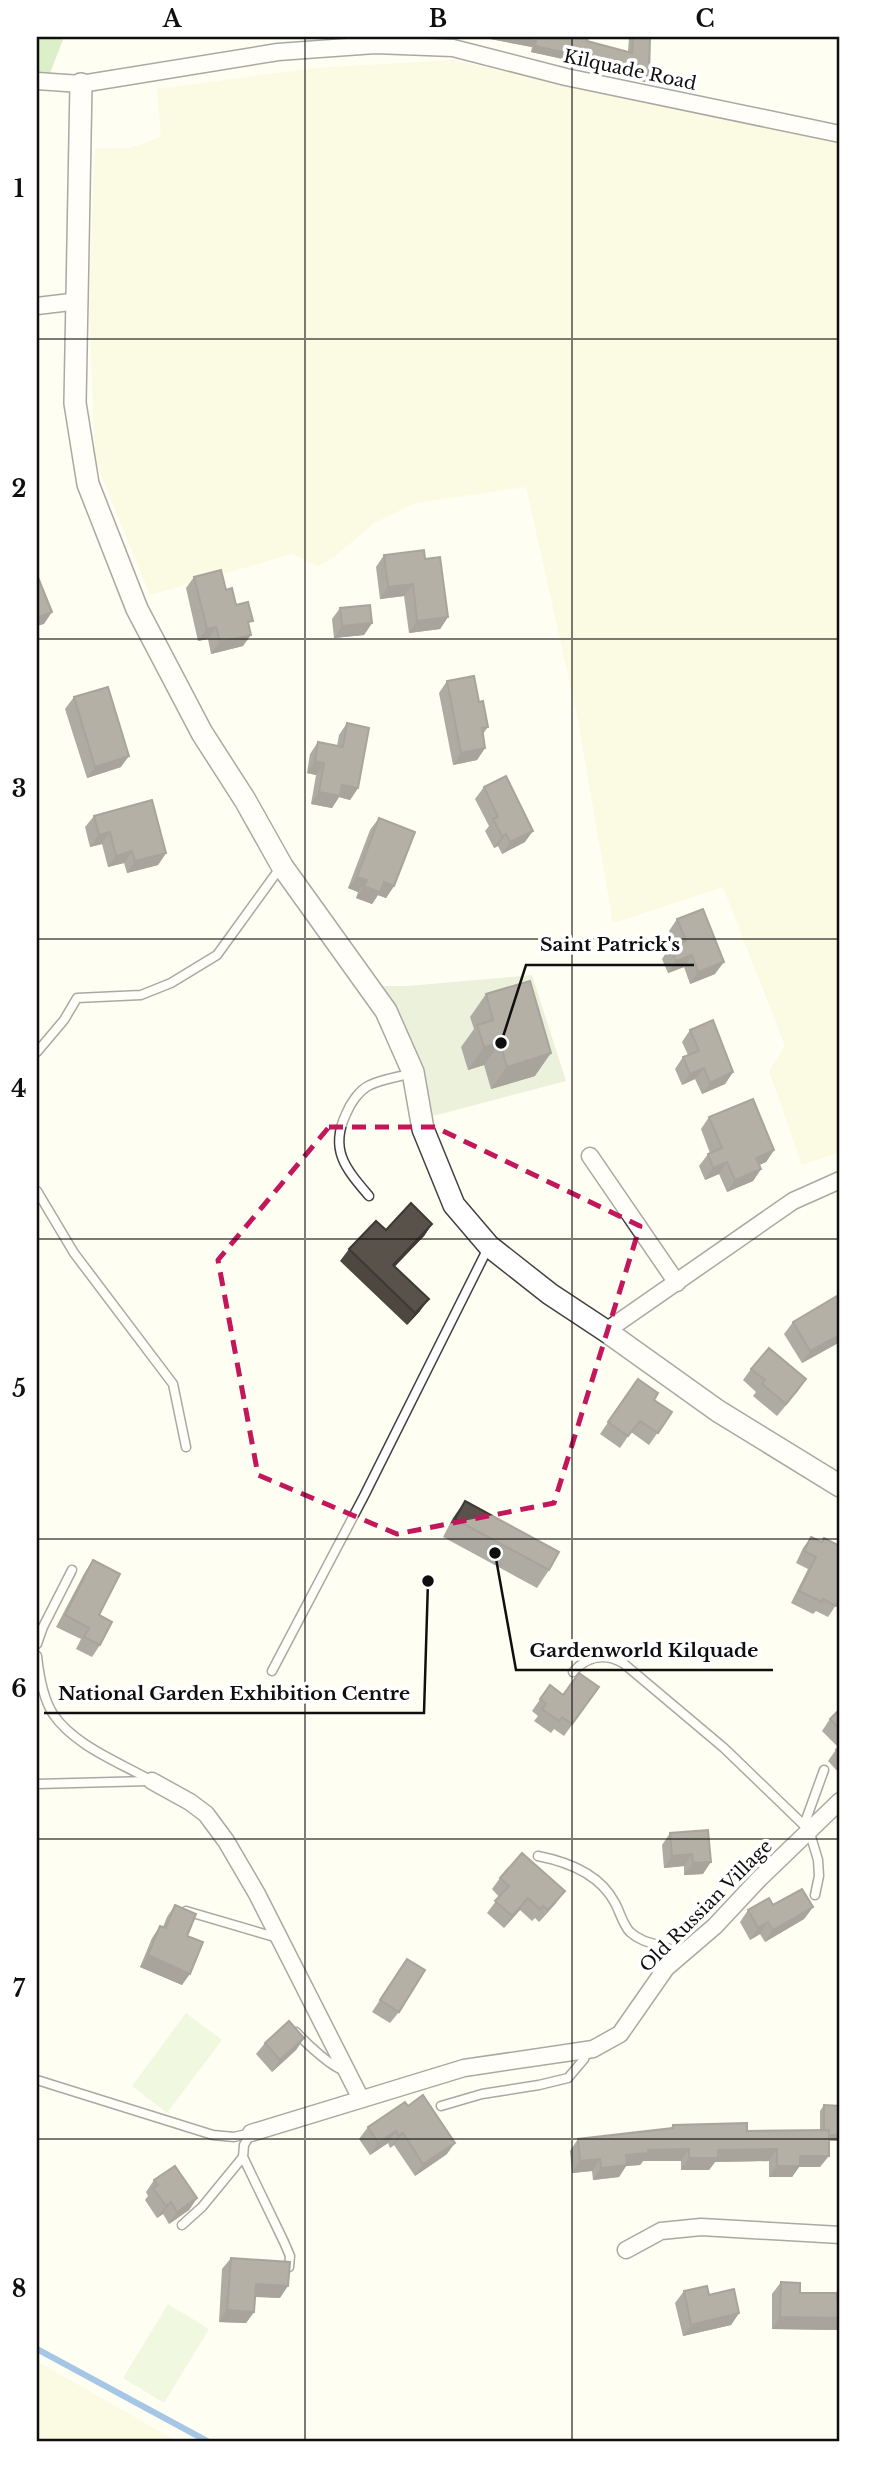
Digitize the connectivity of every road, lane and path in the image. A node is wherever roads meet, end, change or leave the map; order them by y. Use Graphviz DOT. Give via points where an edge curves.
graph roads {
  1 [pos="37,81"];
  2 [pos="81,84"];
  3 [pos="840,134"];
  4 [pos="79,301"];
  5 [pos="37,306"];
  6 [pos="282,866"];
  7 [pos="37,1052"];
  8 [pos="414,1072"];
  9 [pos="590,1156"];
  10 [pos="840,1180"];
  11 [pos="37,1191"];
  12 [pos="369,1196"];
  13 [pos="489,1246"];
  14 [pos="677,1283"];
  15 [pos="606,1331"];
  16 [pos="186,1447"];
  17 [pos="840,1486"];
  18 [pos="72,1570"];
  19 [pos="37,1644"];
  20 [pos="37,1656"];
  21 [pos="272,1671"];
  22 [pos="573,1672"];
  23 [pos="824,1770"];
  24 [pos="152,1780"];
  25 [pos="37,1784"];
  26 [pos="840,1801"];
  27 [pos="807,1828"];
  28 [pos="538,1856"];
  29 [pos="816,1895"];
  30 [pos="187,1912"];
  31 [pos="279,1938"];
  32 [pos="679,1954"];
  33 [pos="292,2027"];
  34 [pos="587,2050"];
  35 [pos="347,2071"];
  36 [pos="37,2080"];
  37 [pos="361,2099"];
  38 [pos="441,2106"];
  39 [pos="251,2133"];
  40 [pos="243,2157"];
  41 [pos="182,2225"];
  42 [pos="840,2235"];
  43 [pos="626,2250"];
  44 [pos="289,2267"];
  1 -- 2 [label="street, Kilquade Road"];
  2 -- 3 [label="street, Kilquade Road" via="278,52 376,45 453,48 566,77"];
  2 -- 4 [label="street"];
  4 -- 5 [label="street"];
  4 -- 6 [label="street" via="75,403 88,484 137,608 202,733"];
  6 -- 7 [label="lane" via="217,955 141,995 77,998"];
  6 -- 8 [label="street" via="386,1011"];
  8 -- 12 [label="lane" via="368,1086 350,1104 339,1128 346,1170"];
  8 -- 13 [label="street" via="423,1129 454,1205"];
  9 -- 14 [label="street"];
  10 -- 14 [label="street" via="793,1200"];
  11 -- 16 [label="lane" via="74,1253 173,1384"];
  13 -- 15 [label="street"];
  13 -- 21 [label="lane"];
  14 -- 15 [label="street"];
  15 -- 17 [label="street" via="718,1411"];
  18 -- 19 [label="lane"];
  20 -- 24 [label="lane" via="46,1696 64,1726 83,1743"];
  22 -- 27 [label="lane" via="586,1660 604,1656 623,1663 724,1748"];
  23 -- 27 [label="lane"];
  24 -- 25 [label="lane"];
  24 -- 31 [label="street" via="206,1814 251,1883"];
  26 -- 27 [label="street, Old Russian Village"];
  27 -- 29 [label="lane" via="818,1860"];
  27 -- 32 [label="street, Old Russian Village" via="715,1926"];
  28 -- 32 [label="lane" via="578,1868 610,1893 628,1931"];
  30 -- 31 [label="lane"];
  31 -- 35 [label="street"];
  32 -- 34 [label="street, Old Russian Village" via="650,1987 620,2034"];
  33 -- 35 [label="lane" via="315,2051"];
  34 -- 37 [label="street, Old Russian Village" via="464,2068"];
  34 -- 38 [label="lane" via="568,2078"];
  35 -- 37 [label="street"];
  36 -- 39 [label="lane" via="213,2135"];
  37 -- 39 [label="street, Old Russian Village"];
  39 -- 40 [label="lane"];
  40 -- 41 [label="lane"];
  40 -- 44 [label="lane" via="290,2256"];
  42 -- 43 [label="street" via="701,2227 661,2231"];
}
